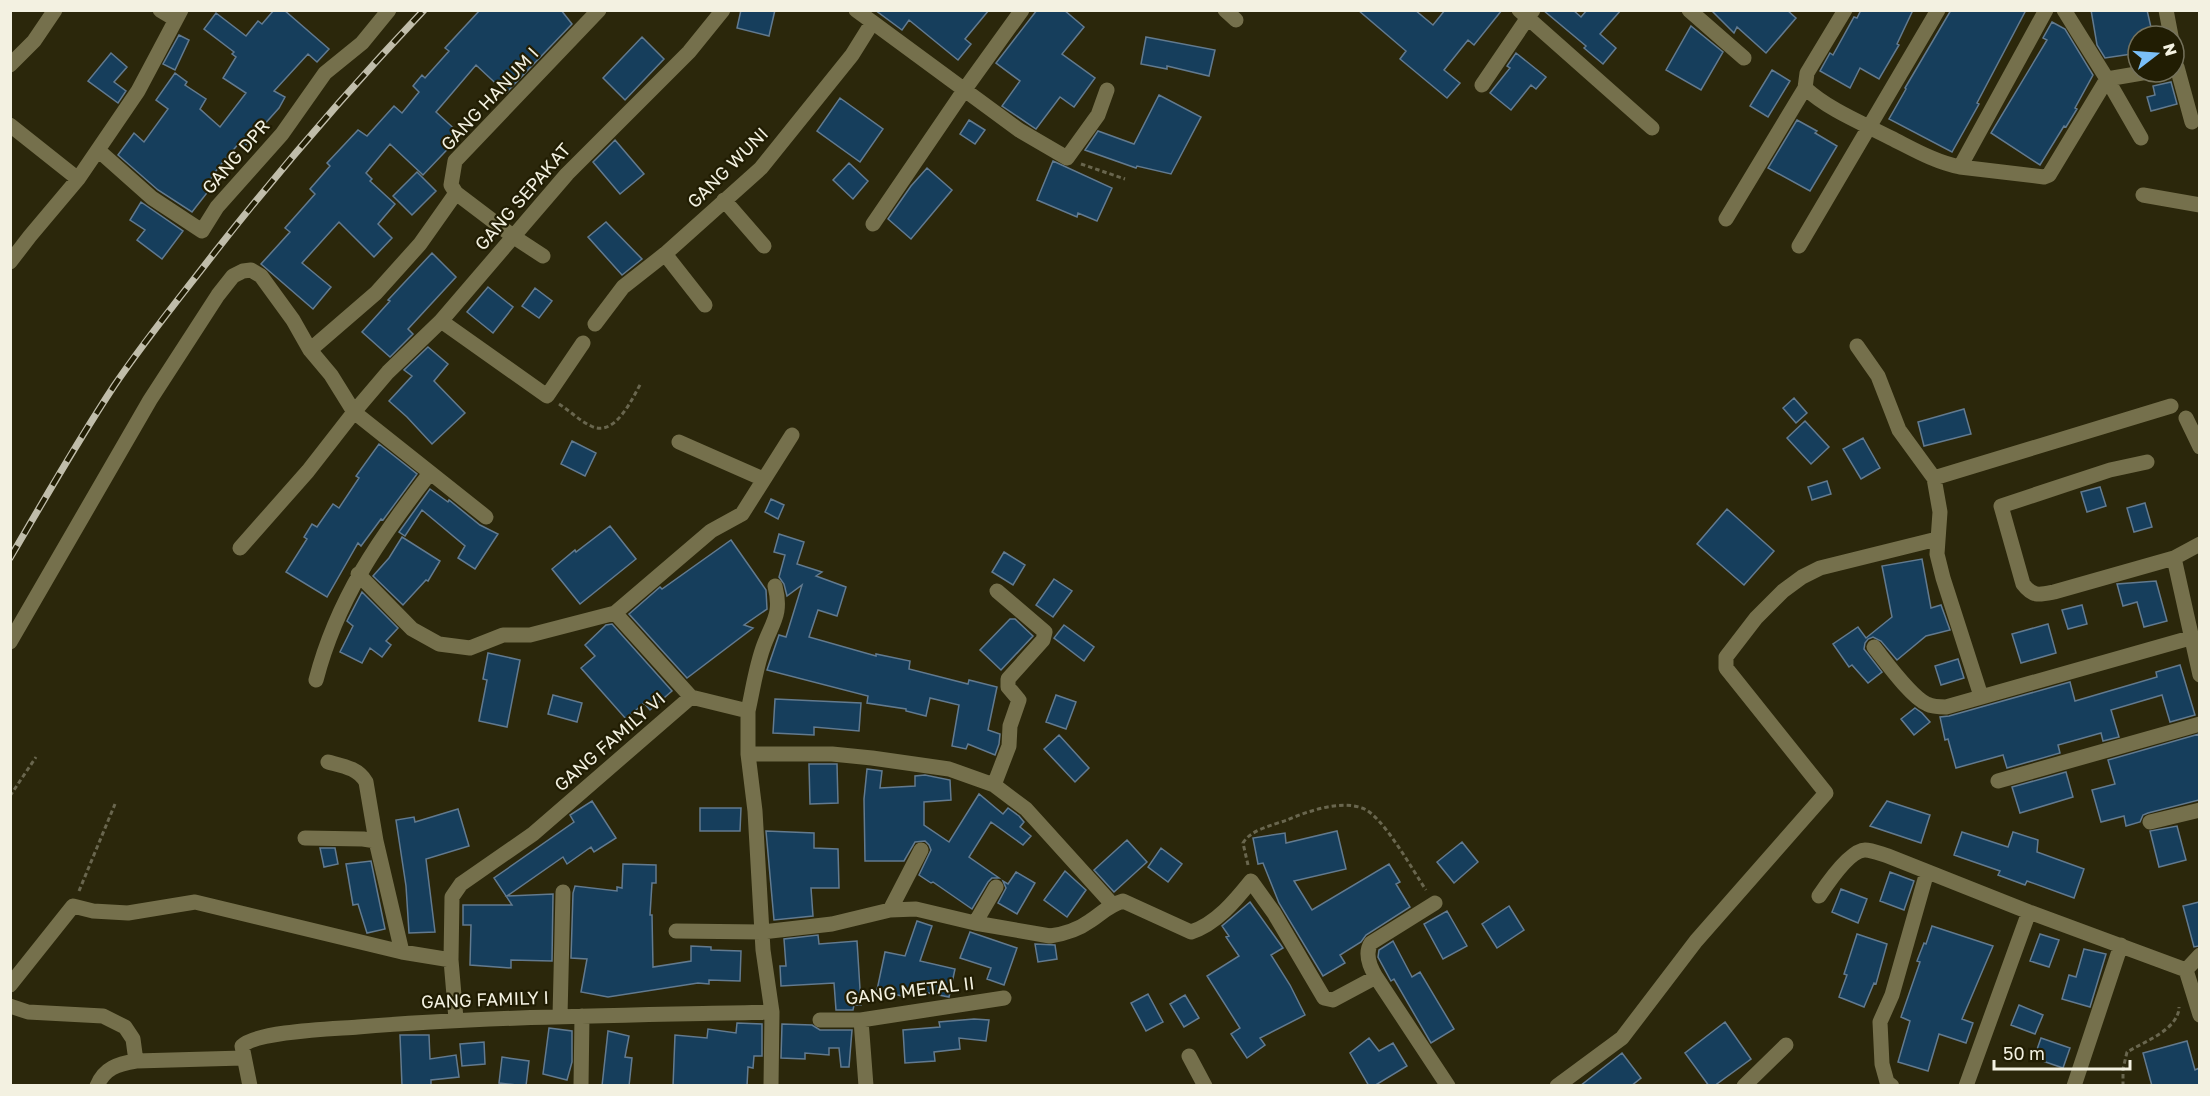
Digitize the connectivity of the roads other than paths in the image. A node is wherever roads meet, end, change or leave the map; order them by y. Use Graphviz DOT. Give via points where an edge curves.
graph roads {
  1 [pos="55,10"];
  2 [pos="160,10"];
  3 [pos="389,10"];
  4 [pos="599,10"];
  5 [pos="723,10"];
  6 [pos="856,10"];
  7 [pos="1022,10"];
  8 [pos="1689,10"];
  9 [pos="1845,10"];
  10 [pos="1938,10"];
  11 [pos="2046,10"];
  12 [pos="2064,10"];
  13 [pos="1526,13"];
  14 [pos="178,15"];
  15 [pos="872,18"];
  16 [pos="1744,58"];
  17 [pos="10,65"];
  18 [pos="2126,76"];
  19 [pos="2107,79"];
  20 [pos="2181,84"];
  21 [pos="1482,85"];
  22 [pos="1805,88"];
  23 [pos="965,89"];
  24 [pos="1107,90"];
  25 [pos="2192,122"];
  26 [pos="10,125"];
  27 [pos="1869,127"];
  28 [pos="1652,128"];
  29 [pos="2141,138"];
  30 [pos="98,150"];
  31 [pos="1960,167"];
  32 [pos="78,180"];
  33 [pos="456,193"];
  34 [pos="2143,195"];
  35 [pos="724,200"];
  36 [pos="2199,204"];
  37 [pos="1726,219"];
  38 [pos="873,224"];
  39 [pos="514,237"];
  40 [pos="764,246"];
  41 [pos="1799,246"];
  42 [pos="665,254"];
  43 [pos="543,256"];
  44 [pos="10,262"];
  45 [pos="705,305"];
  46 [pos="441,321"];
  47 [pos="595,324"];
  48 [pos="583,343"];
  49 [pos="1857,346"];
  50 [pos="310,351"];
  51 [pos="2172,406"];
  52 [pos="354,412"];
  53 [pos="2186,418"];
  54 [pos="792,435"];
  55 [pos="679,442"];
  56 [pos="2199,447"];
  57 [pos="2146,462"];
  58 [pos="430,473"];
  59 [pos="1934,478"];
  60 [pos="763,479"];
  61 [pos="486,517"];
  62 [pos="1937,539"];
  63 [pos="2199,544"];
  64 [pos="240,548"];
  65 [pos="2174,558"];
  66 [pos="358,574"];
  67 [pos="776,586"];
  68 [pos="997,591"];
  69 [pos="615,613"];
  70 [pos="2190,638"];
  71 [pos="10,642"];
  72 [pos="1875,647"];
  73 [pos="2199,675"];
  74 [pos="316,680"];
  75 [pos="1981,696"];
  76 [pos="691,697"];
  77 [pos="748,711"];
  78 [pos="2199,724"];
  79 [pos="748,754"];
  80 [pos="328,762"];
  81 [pos="1998,781"];
  82 [pos="994,785"];
  83 [pos="2199,810"];
  84 [pos="2150,822"];
  85 [pos="305,838"];
  86 [pos="376,842"];
  87 [pos="921,850"];
  88 [pos="1927,872"];
  89 [pos="996,887"];
  90 [pos="563,892"];
  91 [pos="1818,896"];
  92 [pos="1435,903"];
  93 [pos="1112,904"];
  94 [pos="890,910"];
  95 [pos="2029,912"];
  96 [pos="975,923"];
  97 [pos="676,931"];
  98 [pos="762,932"];
  99 [pos="2121,945"];
  100 [pos="402,952"];
  101 [pos="2199,955"];
  102 [pos="451,960"];
  103 [pos="2186,970"];
  104 [pos="1376,977"];
  105 [pos="10,985"];
  106 [pos="1004,998"];
  107 [pos="10,1006"];
  108 [pos="772,1012"];
  109 [pos="2199,1014"];
  110 [pos="560,1016"];
  111 [pos="582,1016"];
  112 [pos="456,1019"];
  113 [pos="820,1020"];
  114 [pos="861,1020"];
  115 [pos="1786,1045"];
  116 [pos="1190,1056"];
  117 [pos="243,1058"];
  118 [pos="136,1061"];
  119 [pos="97,1086"];
  120 [pos="250,1086"];
  121 [pos="581,1086"];
  122 [pos="771,1086"];
  123 [pos="866,1086"];
  124 [pos="1205,1086"];
  125 [pos="1448,1086"];
  126 [pos="1557,1086"];
  127 [pos="1744,1086"];
  128 [pos="1892,1086"];
  129 [pos="1965,1086"];
  130 [pos="2074,1086"];
  1 -- 17 [label="street" via="34,41"];
  2 -- 14 [label="street"];
  3 -- 30 [label="street, GANG DPR" via="362,43 325,73 282,134 217,207 202,231 152,198"];
  4 -- 33 [label="street, GANG HANUM I" via="455,161 451,185"];
  5 -- 39 [label="street, GANG SEPAKAT" via="689,52 567,174"];
  6 -- 15 [label="street"];
  7 -- 23 [label="street"];
  8 -- 16 [label="street"];
  9 -- 22 [label="street" via="1807,74"];
  10 -- 27 [label="street"];
  11 -- 31 [label="street"];
  12 -- 19 [label="street"];
  13 -- 21 [label="street"];
  13 -- 28 [label="street"];
  14 -- 30 [label="street" via="138,91"];
  15 -- 23 [label="street"];
  15 -- 35 [label="street, GANG WUNI" via="852,55 809,111 761,168"];
  18 -- 19 [label="street"];
  19 -- 29 [label="street"];
  19 -- 31 [label="street" via="2049,175"];
  20 -- 25 [label="street"];
  22 -- 27 [label="street" via="1815,98"];
  22 -- 37 [label="street"];
  23 -- 24 [label="street" via="1019,130 1066,158 1098,115"];
  23 -- 38 [label="street"];
  26 -- 32 [label="street"];
  27 -- 31 [label="street" via="1943,164"];
  27 -- 41 [label="street"];
  30 -- 32 [label="street"];
  32 -- 44 [label="street"];
  33 -- 39 [label="street"];
  33 -- 50 [label="street" via="420,244 376,293"];
  34 -- 36 [label="street"];
  35 -- 40 [label="street"];
  35 -- 42 [label="street, GANG WUNI"];
  39 -- 43 [label="street"];
  39 -- 46 [label="street, GANG SEPAKAT"];
  42 -- 45 [label="street"];
  42 -- 47 [label="street, GANG WUNI" via="623,287"];
  46 -- 48 [label="street" via="548,396"];
  46 -- 52 [label="street, GANG SEPAKAT" via="388,372"];
  49 -- 59 [label="street" via="1878,376 1899,430"];
  50 -- 52 [label="street"];
  50 -- 71 [label="street" via="261,276 251,270 233,276 150,400"];
  51 -- 59 [label="street"];
  52 -- 58 [label="street"];
  52 -- 64 [label="street, GANG SEPAKAT"];
  53 -- 56 [label="street"];
  54 -- 60 [label="street"];
  55 -- 60 [label="street"];
  57 -- 65 [label="street" via="2001,506 2019,573 2029,592 2040,595"];
  58 -- 61 [label="street"];
  58 -- 66 [label="street"];
  59 -- 62 [label="street" via="1940,512"];
  60 -- 69 [label="street" via="742,514 711,531"];
  62 -- 75 [label="street" via="1943,579"];
  62 -- 126 [label="street" via="1820,568 1783,591 1733,646 1726,657 1726,668 1826,793 1696,941 1622,1038"];
  63 -- 65 [label="street"];
  65 -- 70 [label="street"];
  66 -- 69 [label="street" via="412,629 439,644 470,648 503,635 530,634"];
  66 -- 74 [label="street" via="324,649"];
  67 -- 77 [label="street" via="779,606 764,645"];
  68 -- 82 [label="street" via="1045,632 1043,640 1008,679 1008,687 1019,700 1010,726 1009,746"];
  69 -- 76 [label="street"];
  70 -- 73 [label="street"];
  70 -- 75 [label="street"];
  72 -- 75 [label="street" via="1925,703 1946,708"];
  76 -- 77 [label="street, GANG FAMILY VI"];
  76 -- 102 [label="street, GANG FAMILY VI" via="533,834 455,890"];
  77 -- 79 [label="street"];
  78 -- 81 [label="street"];
  79 -- 82 [label="street" via="872,758 949,769"];
  79 -- 98 [label="street"];
  80 -- 86 [label="street" via="358,771 366,782"];
  82 -- 93 [label="street" via="1026,809"];
  83 -- 84 [label="street"];
  85 -- 86 [label="street"];
  86 -- 100 [label="street"];
  87 -- 94 [label="street"];
  88 -- 91 [label="street" via="1863,850 1836,872"];
  88 -- 95 [label="street"];
  88 -- 128 [label="street" via="1892,995 1880,1022 1882,1064"];
  89 -- 96 [label="street"];
  90 -- 110 [label="street"];
  92 -- 104 [label="street" via="1371,944 1367,954"];
  93 -- 96 [label="street" via="1089,922 1062,935"];
  93 -- 104 [label="street" via="1129,902 1191,932 1205,928 1251,881 1324,998 1333,1000"];
  94 -- 96 [label="street" via="916,909"];
  94 -- 98 [label="street" via="832,924"];
  95 -- 99 [label="street"];
  95 -- 129 [label="street"];
  97 -- 98 [label="street"];
  98 -- 108 [label="street"];
  99 -- 103 [label="street"];
  99 -- 130 [label="street"];
  100 -- 102 [label="street"];
  100 -- 105 [label="street" via="195,902 128,913 73,906"];
  101 -- 103 [label="street"];
  102 -- 112 [label="street, GANG FAMILY VI"];
  103 -- 109 [label="street"];
  104 -- 125 [label="street"];
  106 -- 114 [label="street, GANG METAL II"];
  107 -- 118 [label="street" via="28,1011 103,1016 125,1027 133,1039"];
  108 -- 111 [label="street, GANG FAMILY I"];
  108 -- 122 [label="street"];
  110 -- 111 [label="street, GANG FAMILY I"];
  110 -- 112 [label="street, GANG FAMILY I"];
  111 -- 121 [label="street"];
  112 -- 117 [label="street, GANG FAMILY I" via="293,1032 249,1040 242,1046"];
  113 -- 114 [label="street, GANG METAL II"];
  114 -- 123 [label="street"];
  115 -- 127 [label="street"];
  116 -- 124 [label="street"];
  117 -- 118 [label="street"];
  117 -- 120 [label="street"];
  118 -- 119 [label="street" via="102,1074"];
}
